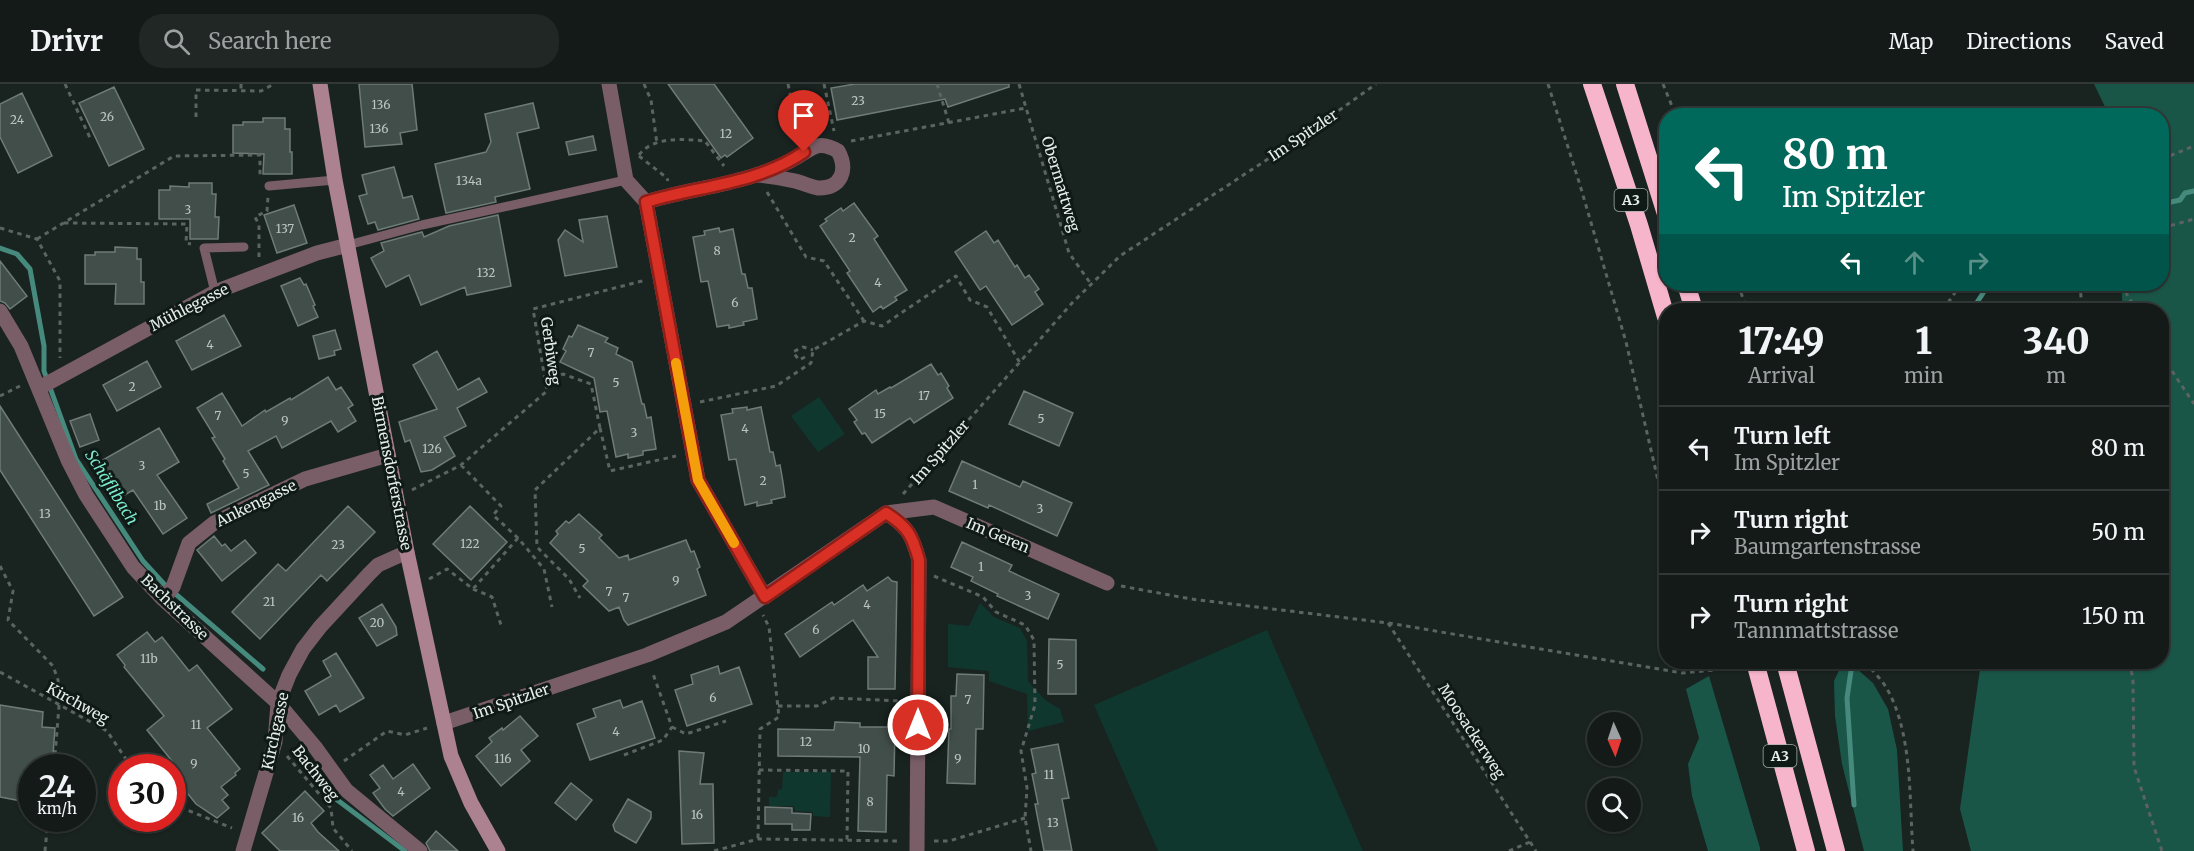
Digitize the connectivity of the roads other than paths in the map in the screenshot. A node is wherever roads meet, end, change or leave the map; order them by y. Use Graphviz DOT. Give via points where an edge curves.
graph roads {
  1 [pos="320,84"];
  2 [pos="609,84"];
  3 [pos="1592,84"];
  4 [pos="1625,84"];
  5 [pos="757,175"];
  6 [pos="335,180"];
  7 [pos="626,180"];
  8 [pos="269,186"];
  9 [pos="1659,192"];
  10 [pos="646,202"];
  11 [pos="348,245"];
  12 [pos="244,246"];
  13 [pos="214,292"];
  14 [pos="1662,303"];
  15 [pos="0,311"];
  16 [pos="47,382"];
  17 [pos="388,455"];
  18 [pos="886,513"];
  19 [pos="407,552"];
  20 [pos="1107,583"];
  21 [pos="168,594"];
  22 [pos="761,600"];
  23 [pos="1757,669"];
  24 [pos="1787,669"];
  25 [pos="278,703"];
  26 [pos="444,723"];
  27 [pos="917,846"];
  28 [pos="243,851"];
  29 [pos="420,851"];
  30 [pos="498,851"];
  31 [pos="1806,851"];
  32 [pos="1836,851"];
  1 -- 6 [label="main road, Birmensdorferstrasse"];
  2 -- 7 [label="street"];
  3 -- 14 [label="highway, A3"];
  4 -- 9 [label="highway, A3"];
  5 -- 5 [label="street" via="828,187 836,183 844,164 838,151 814,146"];
  5 -- 10 [label="street"];
  6 -- 8 [label="lane"];
  6 -- 11 [label="main road, Birmensdorferstrasse"];
  7 -- 10 [label="street"];
  7 -- 11 [label="lane"];
  10 -- 22 [label="street" via="698,480"];
  11 -- 13 [label="street, Mühlegasse"];
  11 -- 17 [label="main road, Birmensdorferstrasse"];
  12 -- 13 [label="lane" via="204,248"];
  13 -- 16 [label="street, Mühlegasse"];
  15 -- 16 [label="street, Bachstrasse"];
  16 -- 21 [label="street, Bachstrasse" via="68,460 86,495 133,567"];
  17 -- 19 [label="main road, Birmensdorferstrasse"];
  17 -- 21 [label="street, Ankengasse" via="305,479 214,523 189,543"];
  18 -- 20 [label="street, Im Geren" via="934,507"];
  18 -- 22 [label="street, Im Spitzler"];
  18 -- 27 [label="street" via="913,537 919,560"];
  19 -- 25 [label="street, Kirchgasse" via="378,566 320,627 303,649"];
  19 -- 26 [label="main road, Birmensdorferstrasse"];
  21 -- 25 [label="street, Bachstrasse"];
  22 -- 26 [label="street, Im Spitzler" via="726,622 647,655"];
  23 -- 31 [label="highway, A3"];
  24 -- 32 [label="highway, A3"];
  25 -- 28 [label="street, Kirchgasse" via="275,742"];
  25 -- 29 [label="street, Bachstrasse" via="346,790"];
  26 -- 30 [label="main road, Birmensdorferstrasse" via="459,777"];
}
